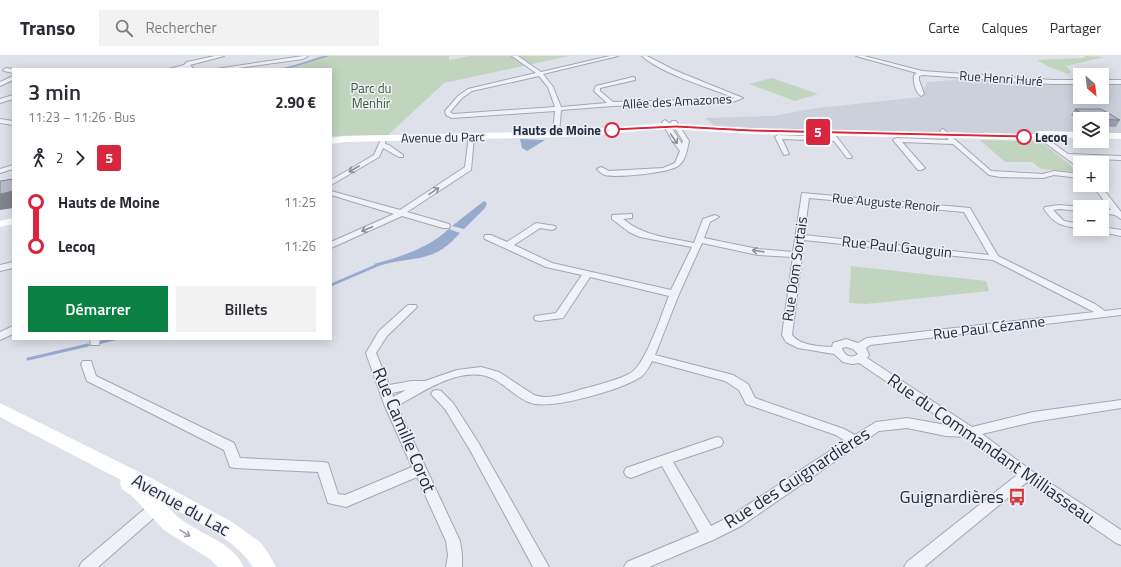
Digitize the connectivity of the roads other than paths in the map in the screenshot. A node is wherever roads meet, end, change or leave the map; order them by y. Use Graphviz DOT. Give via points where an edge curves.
graph roads {
  1 [pos="222,56"];
  2 [pos="306,56"];
  3 [pos="514,56"];
  4 [pos="616,56"];
  5 [pos="644,56"];
  6 [pos="858,56"];
  7 [pos="189,68"];
  8 [pos="227,68"];
  9 [pos="6,70"];
  10 [pos="12,71"];
  11 [pos="922,73"];
  12 [pos="541,74"];
  13 [pos="12,78"];
  14 [pos="633,80"];
  15 [pos="1073,82"];
  16 [pos="1109,82"];
  17 [pos="1121,82"];
  18 [pos="0,84"];
  19 [pos="921,94"];
  20 [pos="12,97"];
  21 [pos="0,101"];
  22 [pos="612,104"];
  23 [pos="558,109"];
  24 [pos="0,121"];
  25 [pos="12,123"];
  26 [pos="670,124"];
  27 [pos="831,133"];
  28 [pos="556,134"];
  29 [pos="1073,135"];
  30 [pos="948,136"];
  31 [pos="1046,136"];
  32 [pos="1109,136"];
  33 [pos="1121,136"];
  34 [pos="471,137"];
  35 [pos="332,141"];
  36 [pos="382,142"];
  37 [pos="786,154"];
  38 [pos="401,156"];
  39 [pos="1068,156"];
  40 [pos="849,157"];
  41 [pos="1121,158"];
  42 [pos="1073,160"];
  43 [pos="12,167"];
  44 [pos="921,168"];
  45 [pos="601,170"];
  46 [pos="0,171"];
  47 [pos="1073,175"];
  48 [pos="332,182"];
  49 [pos="1101,192"];
  50 [pos="332,193"];
  51 [pos="805,195"];
  52 [pos="1073,208"];
  53 [pos="402,213"];
  54 [pos="1109,213"];
  55 [pos="1119,215"];
  56 [pos="629,216"];
  57 [pos="714,218"];
  58 [pos="12,221"];
  59 [pos="0,224"];
  60 [pos="1073,224"];
  61 [pos="446,226"];
  62 [pos="552,228"];
  63 [pos="1109,231"];
  64 [pos="1121,233"];
  65 [pos="488,237"];
  66 [pos="800,237"];
  67 [pos="698,243"];
  68 [pos="332,244"];
  69 [pos="507,246"];
  70 [pos="797,255"];
  71 [pos="995,258"];
  72 [pos="12,265"];
  73 [pos="0,268"];
  74 [pos="588,274"];
  75 [pos="674,294"];
  76 [pos="412,307"];
  77 [pos="1121,312"];
  78 [pos="1103,314"];
  79 [pos="539,318"];
  80 [pos="12,330"];
  81 [pos="0,337"];
  82 [pos="859,347"];
  83 [pos="837,351"];
  84 [pos="649,357"];
  85 [pos="860,359"];
  86 [pos="87,364"];
  87 [pos="426,385"];
  88 [pos="385,390"];
  89 [pos="437,394"];
  90 [pos="390,404"];
  91 [pos="1121,404"];
  92 [pos="1,411"];
  93 [pos="970,432"];
  94 [pos="854,441"];
  95 [pos="717,442"];
  96 [pos="664,459"];
  97 [pos="421,469"];
  98 [pos="631,472"];
  99 [pos="1027,475"];
  100 [pos="163,502"];
  101 [pos="708,535"];
  102 [pos="1121,538"];
  103 [pos="87,567"];
  104 [pos="233,567"];
  105 [pos="265,567"];
  106 [pos="454,567"];
  107 [pos="541,567"];
  108 [pos="632,567"];
  109 [pos="912,567"];
  1 -- 7 [label="street" via="189,63 186,65"];
  2 -- 8 [label="street"];
  3 -- 12 [label="street"];
  4 -- 12 [label="street"];
  5 -- 22 [label="street, Allée des Amazones" via="687,78 740,98 730,101"];
  6 -- 11 [label="street, Rue Henri Huré"];
  9 -- 10 [label="street"];
  11 -- 15 [label="street, Rue Henri Huré"];
  11 -- 19 [label="street" via="917,75 916,80"];
  12 -- 23 [label="street" via="556,97"];
  12 -- 23 [label="street, Allée des Amazones" via="470,90 447,112 452,116 491,115"];
  13 -- 18 [label="street"];
  14 -- 22 [label="street" via="598,87 596,91"];
  16 -- 17 [label="street"];
  20 -- 21 [label="street"];
  22 -- 23 [label="street, Allée des Amazones"];
  23 -- 28 [label="street"];
  24 -- 25 [label="street"];
  26 -- 27 [label="street, Avenue du Parc" via="751,131"];
  26 -- 28 [label="street, Avenue du Parc"];
  26 -- 45 [label="street" via="676,142 683,150 676,165 668,169 607,172"];
  27 -- 30 [label="street, Avenue du Parc"];
  27 -- 37 [label="street" via="778,137"];
  27 -- 40 [label="street"];
  28 -- 34 [label="street, Avenue du Parc"];
  29 -- 31 [label="street, Avenue du Parc"];
  30 -- 31 [label="street, Avenue du Parc"];
  30 -- 44 [label="street" via="896,140"];
  30 -- 47 [label="street" via="989,173"];
  31 -- 39 [label="street" via="1046,141"];
  32 -- 33 [label="street"];
  34 -- 36 [label="street, Avenue du Parc"];
  53 -- 34 [label="street, one-way" via="468,168"];
  35 -- 36 [label="street, Avenue du Parc"];
  36 -- 38 [label="street"];
  36 -- 48 [label="street, one-way" via="377,156"];
  39 -- 41 [label="street"];
  39 -- 42 [label="street"];
  43 -- 46 [label="street"];
  49 -- 55 [label="street"];
  50 -- 53 [label="street"];
  51 -- 66 [label="street, Rue Dom Sortais"];
  51 -- 71 [label="street, Rue Auguste Renoir" via="967,210"];
  52 -- 60 [label="street" via="1048,209 1055,220"];
  53 -- 61 [label="street"];
  53 -- 68 [label="street, one-way"];
  54 -- 55 [label="street"];
  56 -- 67 [label="street" via="615,217 643,235"];
  57 -- 67 [label="street" via="706,221"];
  58 -- 59 [label="street"];
  62 -- 69 [label="street" via="539,225"];
  63 -- 64 [label="street"];
  65 -- 69 [label="street"];
  66 -- 70 [label="street, Rue Dom Sortais"];
  66 -- 71 [label="street, Rue Paul Gauguin"];
  70 -- 67 [label="street, one-way"];
  67 -- 75 [label="street"];
  69 -- 74 [label="street" via="549,265"];
  70 -- 83 [label="street, Rue Dom Sortais" via="788,338 798,345"];
  71 -- 78 [label="street" via="1092,306"];
  72 -- 73 [label="street"];
  74 -- 75 [label="street"];
  74 -- 79 [label="street" via="559,316"];
  75 -- 84 [label="street"];
  76 -- 88 [label="street, Rue Camille Corot" via="392,322 374,344 371,353"];
  77 -- 78 [label="street, Rue Paul Cézanne"];
  78 -- 82 [label="street, Rue Paul Cézanne" via="867,342"];
  80 -- 81 [label="street"];
  82 -- 83 [label="street" via="842,343 837,346"];
  82 -- 85 [label="street" via="864,355"];
  83 -- 85 [label="street" via="849,360"];
  84 -- 87 [label="street" via="636,376 555,401 540,401 528,397 499,377 476,370"];
  84 -- 94 [label="street" via="729,378 744,388 750,402 840,432"];
  85 -- 93 [label="street, Rue du Commandant Milliasseau"];
  86 -- 97 [label="street" via="92,378 229,447 235,462 323,467 333,499 346,501"];
  87 -- 88 [label="street"];
  87 -- 90 [label="street"];
  88 -- 90 [label="street, Rue Camille Corot"];
  89 -- 107 [label="street" via="449,406 474,446"];
  90 -- 97 [label="street, Rue Camille Corot"];
  91 -- 93 [label="street, Rue des Guignardières" via="1033,417"];
  92 -- 100 [label="street, Avenue du Lac" via="87,454 140,491"];
  93 -- 94 [label="street, Rue des Guignardières" via="946,431 907,423 876,427"];
  93 -- 99 [label="street, Rue du Commandant Milliasseau"];
  94 -- 101 [label="street, Rue des Guignardières" via="736,521"];
  95 -- 96 [label="street"];
  96 -- 98 [label="street"];
  96 -- 101 [label="street"];
  97 -- 106 [label="street, Rue Camille Corot" via="453,541"];
  99 -- 102 [label="street, Rue du Commandant Milliasseau"];
  99 -- 109 [label="street"];
  100 -- 103 [label="street"];
  100 -- 104 [label="street, Avenue du Lac, one-way" via="171,524 218,553"];
  100 -- 105 [label="street, Avenue du Lac" via="238,537"];
  101 -- 108 [label="street, Rue des Guignardières"];
}
